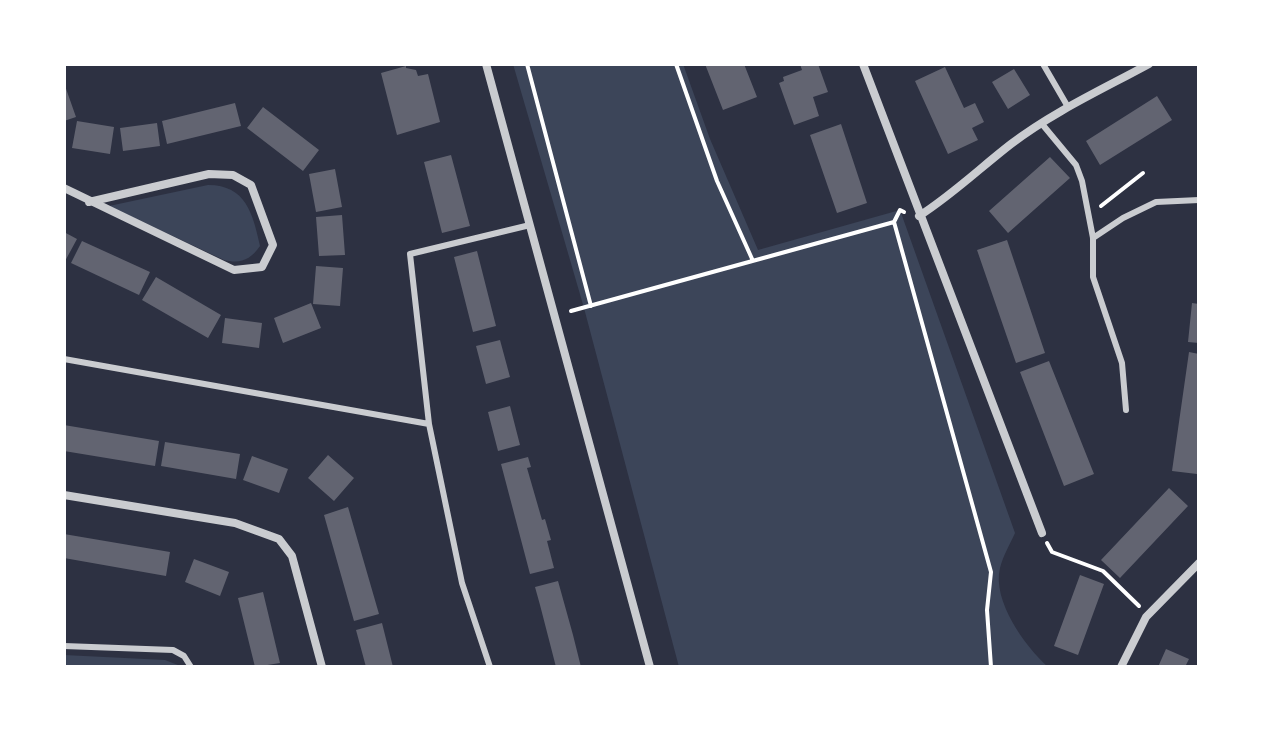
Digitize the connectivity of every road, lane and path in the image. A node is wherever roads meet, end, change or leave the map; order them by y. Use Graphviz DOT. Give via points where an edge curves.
graph roads {
  1 [pos="486,64"];
  2 [pos="527,64"];
  3 [pos="676,64"];
  4 [pos="863,64"];
  5 [pos="1043,64"];
  6 [pos="1149,64"];
  7 [pos="1068,107"];
  8 [pos="1042,124"];
  9 [pos="1143,173"];
  10 [pos="64,188"];
  11 [pos="1199,200"];
  12 [pos="89,202"];
  13 [pos="919,216"];
  14 [pos="1089,216"];
  15 [pos="530,225"];
  16 [pos="1093,238"];
  17 [pos="753,261"];
  18 [pos="591,306"];
  19 [pos="571,311"];
  20 [pos="64,359"];
  21 [pos="1126,410"];
  22 [pos="429,424"];
  23 [pos="64,495"];
  24 [pos="1042,533"];
  25 [pos="1199,563"];
  26 [pos="1189,574"];
  27 [pos="1199,577"];
  28 [pos="1149,614"];
  29 [pos="64,646"];
  30 [pos="191,667"];
  31 [pos="322,667"];
  32 [pos="490,667"];
  33 [pos="650,667"];
  34 [pos="991,667"];
  35 [pos="1121,667"];
  1 -- 15 [label="street"];
  2 -- 18 [label="path"];
  3 -- 17 [label="path" via="717,181"];
  4 -- 13 [label="street"];
  5 -- 7 [label="lane"];
  6 -- 7 [label="street"];
  7 -- 8 [label="street"];
  8 -- 13 [label="street"];
  8 -- 14 [label="lane" via="1076,165"];
  9 -- 14 [label="path"];
  10 -- 12 [label="street"];
  11 -- 16 [label="lane" via="1156,202"];
  12 -- 12 [label="street" via="234,270 262,267 273,245 251,185 233,175 209,174"];
  13 -- 24 [label="street"];
  14 -- 16 [label="lane"];
  15 -- 22 [label="lane" via="410,254"];
  15 -- 33 [label="street"];
  16 -- 21 [label="lane" via="1093,277 1122,363"];
  17 -- 18 [label="path"];
  17 -- 34 [label="path" via="894,222 991,572"];
  18 -- 19 [label="path"];
  20 -- 22 [label="lane"];
  22 -- 32 [label="lane" via="462,583"];
  23 -- 31 [label="street" via="235,523 279,539 292,556"];
  24 -- 28 [label="path" via="1052,552 1103,571"];
  25 -- 26 [label="street"];
  26 -- 27 [label="street"];
  26 -- 28 [label="street"];
  28 -- 35 [label="street"];
  29 -- 30 [label="lane" via="173,650"];
}
